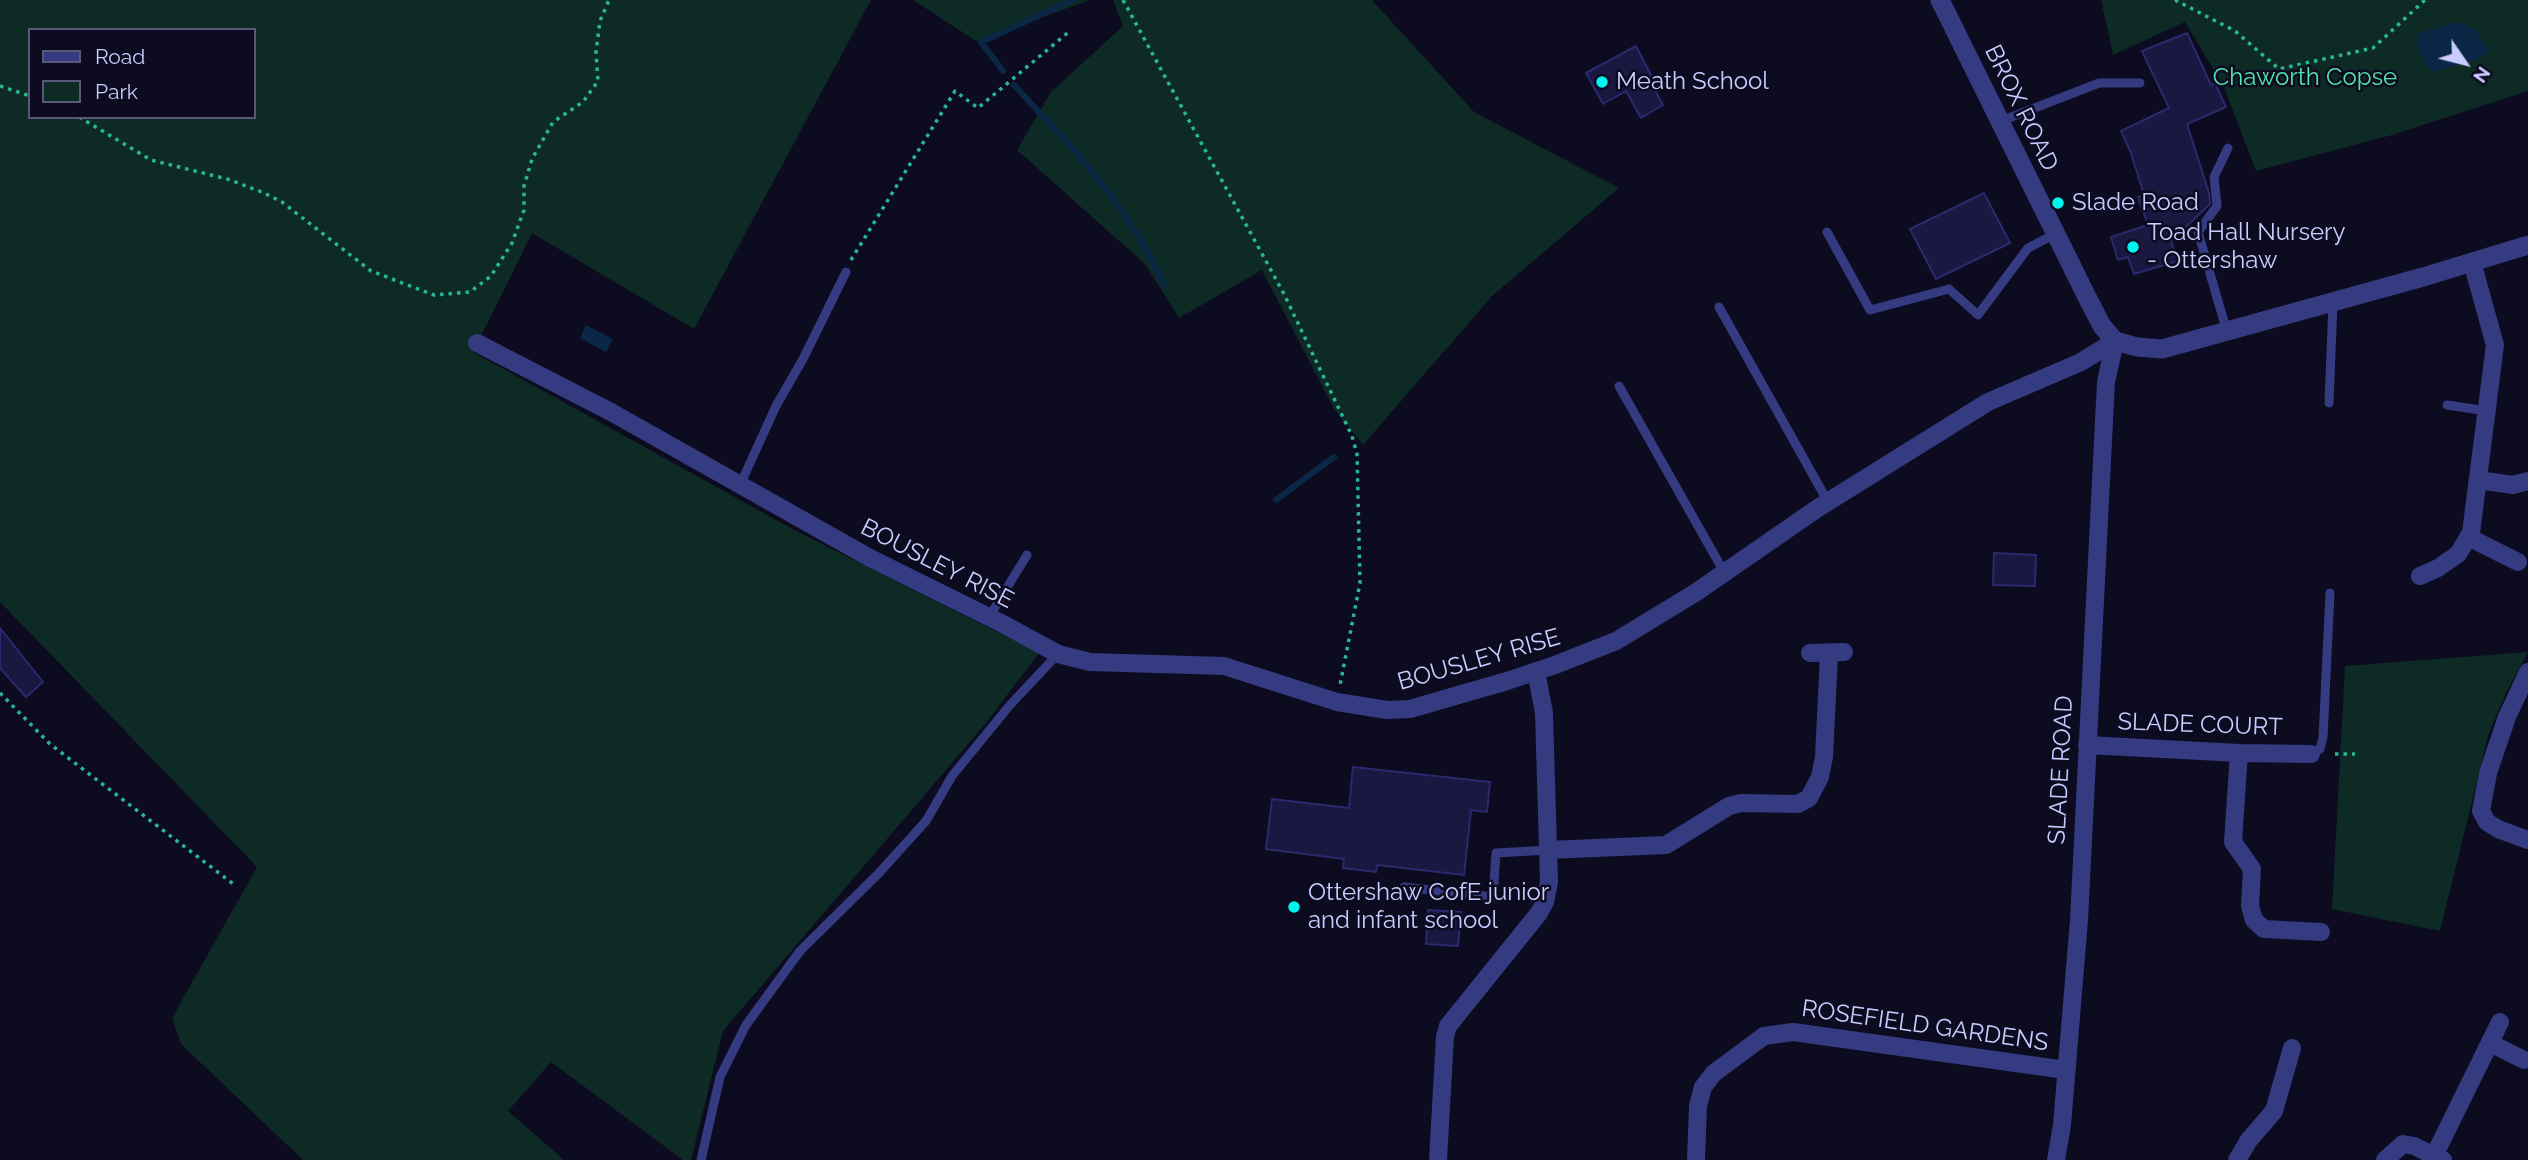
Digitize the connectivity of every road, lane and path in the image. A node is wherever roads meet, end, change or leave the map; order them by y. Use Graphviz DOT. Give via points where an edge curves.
graph roads {
  1 [pos="609,0"];
  2 [pos="1123,0"];
  3 [pos="1940,0"];
  4 [pos="2175,0"];
  5 [pos="2425,0"];
  6 [pos="1071,30"];
  7 [pos="2140,83"];
  8 [pos="0,86"];
  9 [pos="28,95"];
  10 [pos="82,119"];
  11 [pos="2001,121"];
  12 [pos="2228,148"];
  13 [pos="1827,232"];
  14 [pos="2055,234"];
  15 [pos="2528,245"];
  16 [pos="2472,262"];
  17 [pos="846,272"];
  18 [pos="2333,303"];
  19 [pos="1719,307"];
  20 [pos="2227,332"];
  21 [pos="2115,341"];
  22 [pos="477,343"];
  23 [pos="1619,386"];
  24 [pos="2329,404"];
  25 [pos="2447,405"];
  26 [pos="2487,411"];
  27 [pos="2478,480"];
  28 [pos="2528,481"];
  29 [pos="740,485"];
  30 [pos="1828,502"];
  31 [pos="2468,537"];
  32 [pos="1027,555"];
  33 [pos="2518,562"];
  34 [pos="1724,572"];
  35 [pos="2420,576"];
  36 [pos="2330,593"];
  37 [pos="989,617"];
  38 [pos="1828,653"];
  39 [pos="1058,654"];
  40 [pos="1536,671"];
  41 [pos="2528,672"];
  42 [pos="0,693"];
  43 [pos="1337,702"];
  44 [pos="2087,745"];
  45 [pos="2239,753"];
  46 [pos="2312,754"];
  47 [pos="2528,840"];
  48 [pos="1548,850"];
  49 [pos="236,886"];
  50 [pos="1404,887"];
  51 [pos="2321,932"];
  52 [pos="2500,1023"];
  53 [pos="2490,1043"];
  54 [pos="2292,1048"];
  55 [pos="2526,1057"];
  56 [pos="2066,1070"];
  57 [pos="2438,1158"];
  58 [pos="701,1160"];
  59 [pos="1438,1160"];
  60 [pos="1696,1160"];
  61 [pos="2056,1160"];
  62 [pos="2237,1160"];
  63 [pos="2385,1160"];
  1 -- 10 [label="path" via="600,21 598,81 583,102 553,122 533,159 524,186 524,210 512,243 491,276 470,292 434,295 371,271 282,202 227,179 151,160"];
  2 -- 43 [label="path" via="1284,294 1352,436 1357,454 1360,583"];
  3 -- 11 [label="street, BROX ROAD"];
  4 -- 5 [label="path" via="2235,31 2279,69 2373,48"];
  6 -- 17 [label="path" via="978,108 955,91"];
  7 -- 11 [label="lane" via="2099,83"];
  8 -- 9 [label="path"];
  11 -- 14 [label="street, BROX ROAD"];
  12 -- 20 [label="lane" via="2214,177 2217,206 2198,232"];
  13 -- 14 [label="lane" via="1870,310 1949,289 1978,315 2028,248"];
  14 -- 21 [label="street, BROX ROAD" via="2102,326"];
  15 -- 16 [label="street"];
  16 -- 18 [label="street"];
  16 -- 26 [label="street" via="2495,345"];
  17 -- 29 [label="lane"];
  18 -- 20 [label="street"];
  18 -- 24 [label="lane"];
  19 -- 30 [label="lane"];
  20 -- 21 [label="street" via="2162,349"];
  21 -- 30 [label="street, BOUSLEY RISE" via="2081,362 1988,402"];
  21 -- 44 [label="street, SLADE ROAD" via="2106,382"];
  22 -- 29 [label="street, BOUSLEY RISE"];
  23 -- 34 [label="lane"];
  25 -- 26 [label="lane"];
  26 -- 27 [label="street"];
  27 -- 28 [label="street" via="2514,485"];
  27 -- 31 [label="street"];
  29 -- 37 [label="street, BOUSLEY RISE" via="870,558"];
  30 -- 34 [label="street, BOUSLEY RISE"];
  31 -- 33 [label="street"];
  31 -- 35 [label="street" via="2458,554"];
  32 -- 37 [label="lane"];
  34 -- 40 [label="street, BOUSLEY RISE" via="1616,641"];
  36 -- 46 [label="lane" via="2323,737 2320,749"];
  37 -- 39 [label="street, BOUSLEY RISE"];
  38 -- 48 [label="street" via="1824,757 1809,798 1798,804 1729,806 1666,845"];
  39 -- 43 [label="street, BOUSLEY RISE" via="1090,662 1224,666"];
  39 -- 58 [label="lane" via="952,776 926,821 800,951 746,1025 720,1077"];
  40 -- 43 [label="street, BOUSLEY RISE" via="1410,709"];
  40 -- 48 [label="street" via="1544,712"];
  41 -- 47 [label="street" via="2503,728 2480,811 2498,829"];
  42 -- 49 [label="path" via="50,744"];
  44 -- 45 [label="street, SLADE COURT"];
  44 -- 56 [label="street, SLADE ROAD"];
  45 -- 46 [label="street, SLADE COURT"];
  45 -- 51 [label="street" via="2234,842 2252,869 2254,920 2264,929"];
  48 -- 50 [label="lane" via="1496,853 1493,897"];
  48 -- 59 [label="street" via="1549,882 1539,913 1448,1026"];
  52 -- 53 [label="street"];
  53 -- 55 [label="street"];
  53 -- 57 [label="street"];
  54 -- 62 [label="street" via="2274,1111"];
  56 -- 60 [label="street, ROSEFIELD GARDENS" via="1793,1032 1764,1036 1714,1073 1703,1087"];
  56 -- 61 [label="street, SLADE ROAD"];
  57 -- 63 [label="street" via="2403,1144"];
}
